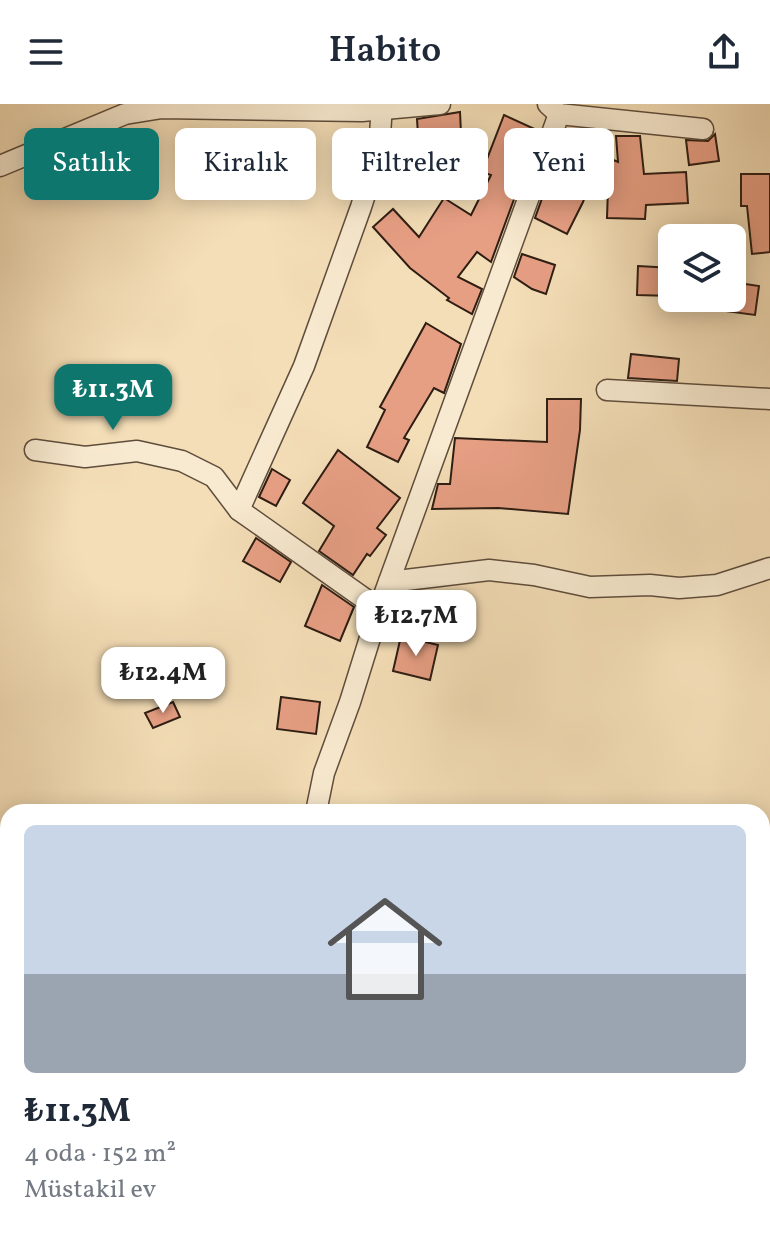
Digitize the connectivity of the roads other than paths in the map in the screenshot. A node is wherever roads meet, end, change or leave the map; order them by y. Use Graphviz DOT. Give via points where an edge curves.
graph roads {
  1 [pos="440,104"];
  2 [pos="382,107"];
  3 [pos="553,109"];
  4 [pos="703,129"];
  5 [pos="0,166"];
  6 [pos="607,390"];
  7 [pos="770,399"];
  8 [pos="35,450"];
  9 [pos="239,510"];
  10 [pos="770,568"];
  11 [pos="389,582"];
  12 [pos="379,609"];
  13 [pos="318,804"];
  1 -- 2 [label="street"];
  2 -- 5 [label="street" via="162,108 125,114"];
  2 -- 9 [label="street" via="379,151 304,366"];
  3 -- 4 [label="street"];
  3 -- 11 [label="street"];
  6 -- 7 [label="street"];
  8 -- 9 [label="street" via="85,457 137,451 182,461 214,477"];
  9 -- 12 [label="street"];
  10 -- 11 [label="street" via="717,585 679,588 590,587 489,570"];
  11 -- 12 [label="street"];
  12 -- 13 [label="street"];
}
